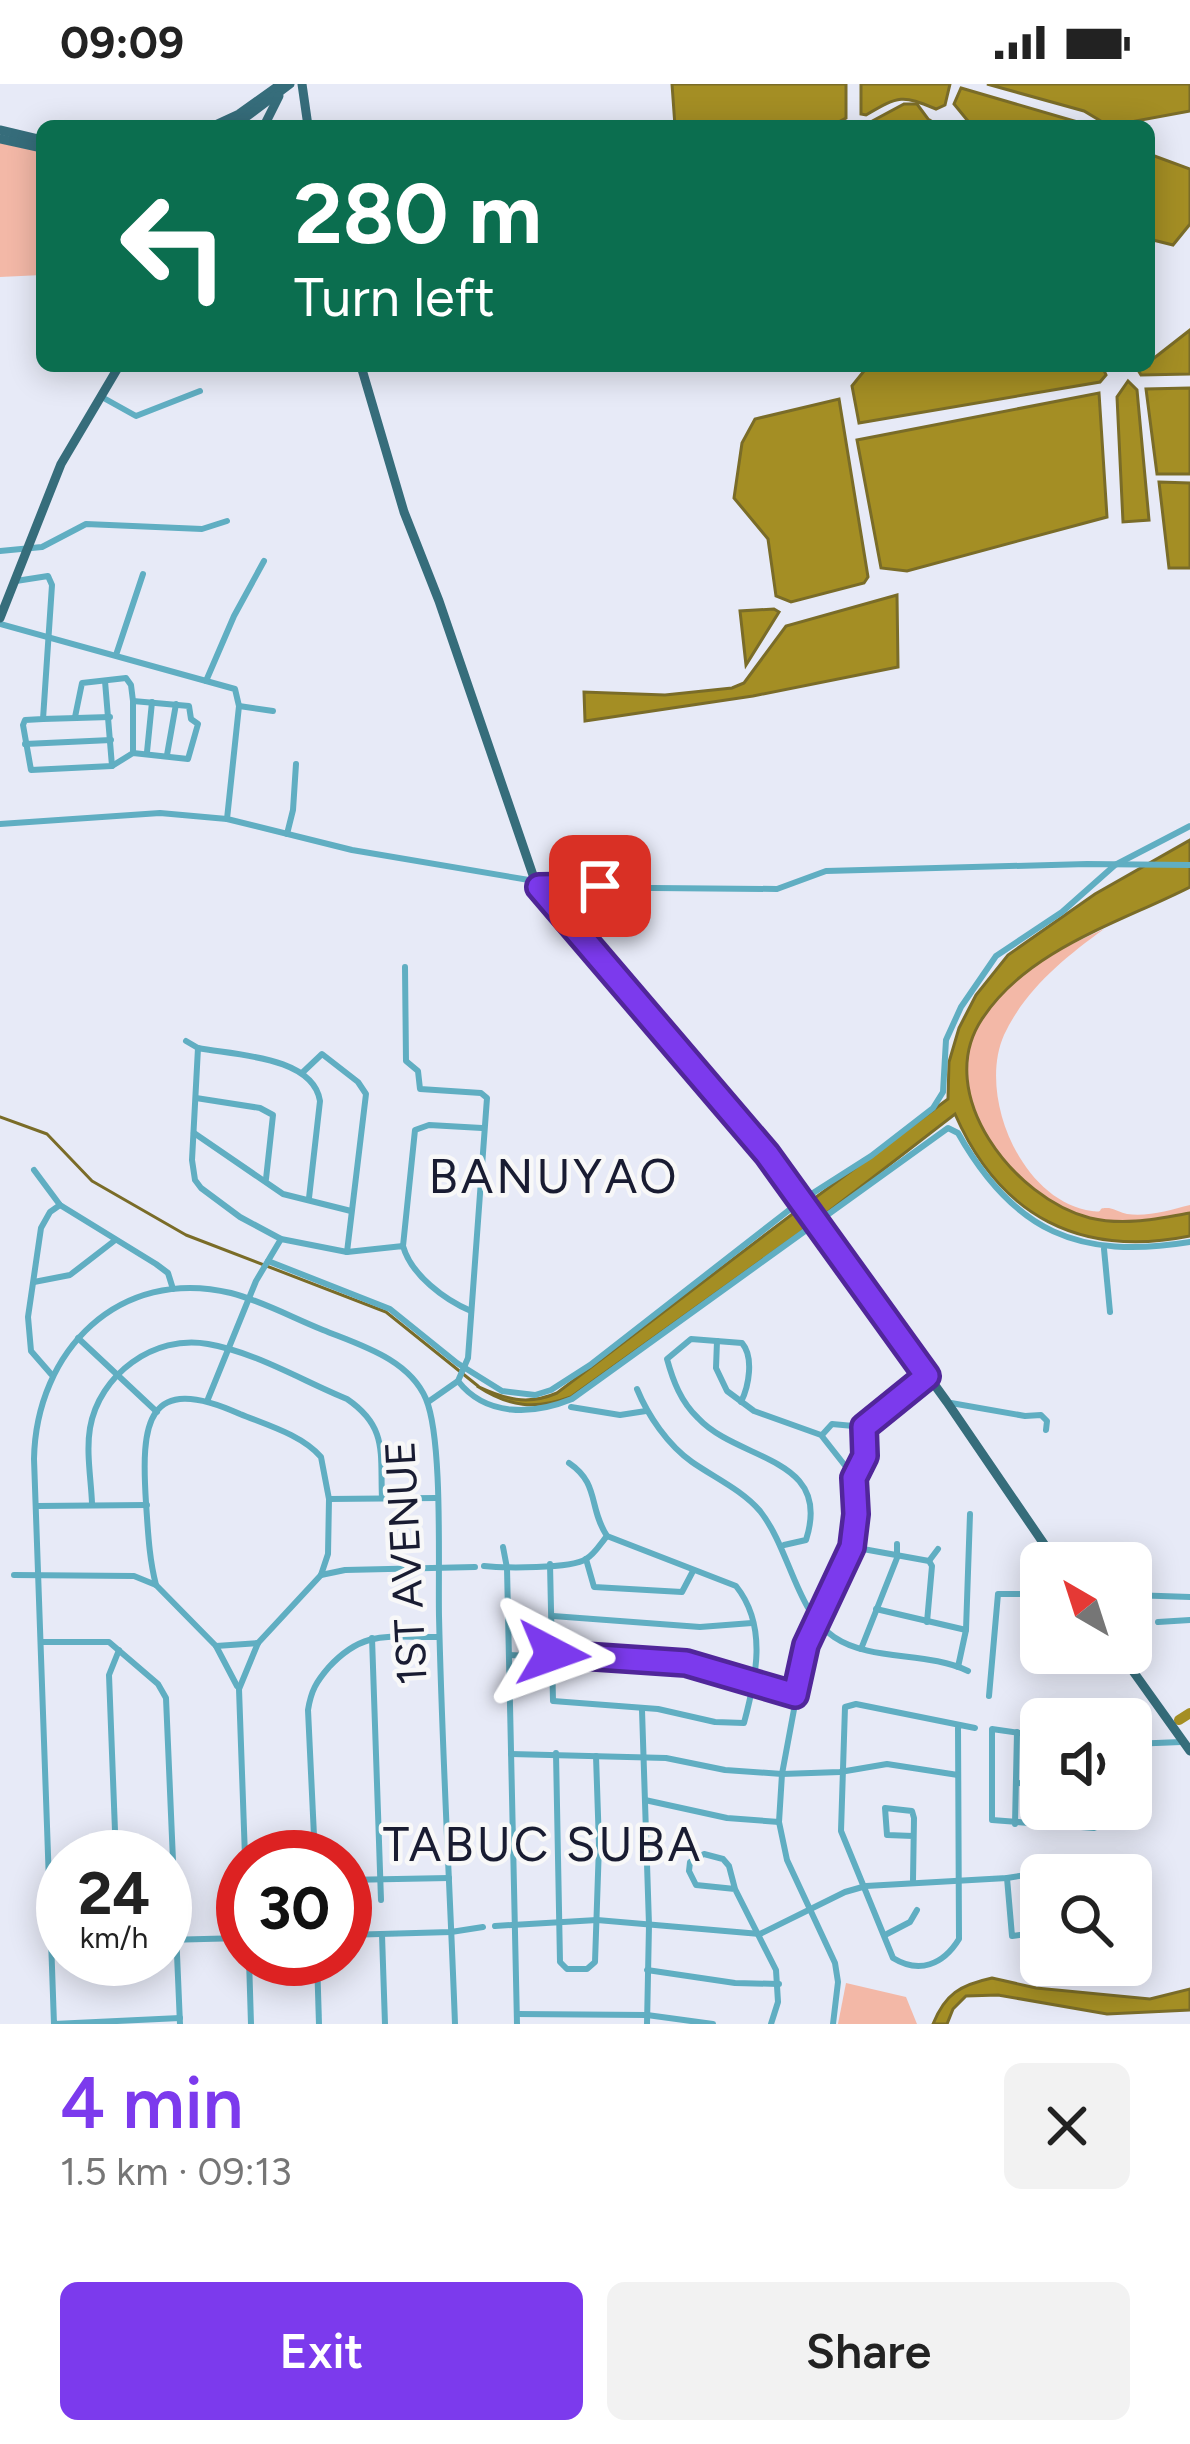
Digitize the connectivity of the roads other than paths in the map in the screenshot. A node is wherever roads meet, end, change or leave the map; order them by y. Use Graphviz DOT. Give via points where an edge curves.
graph roads {
  1 [pos="302,84"];
  2 [pos="284,86"];
  3 [pos="224,120"];
  4 [pos="242,120"];
  5 [pos="267,120"];
  6 [pos="307,120"];
  7 [pos="0,135"];
  8 [pos="36,143"];
  9 [pos="115,372"];
  10 [pos="363,372"];
  11 [pos="200,391"];
  12 [pos="100,396"];
  13 [pos="226,520"];
  14 [pos="29,546"];
  15 [pos="0,551"];
  16 [pos="263,561"];
  17 [pos="142,574"];
  18 [pos="16,581"];
  19 [pos="0,621"];
  20 [pos="47,638"];
  21 [pos="116,655"];
  22 [pos="105,681"];
  23 [pos="206,681"];
  24 [pos="134,701"];
  25 [pos="152,702"];
  26 [pos="176,704"];
  27 [pos="239,706"];
  28 [pos="273,712"];
  29 [pos="75,717"];
  30 [pos="110,717"];
  31 [pos="44,718"];
  32 [pos="111,740"];
  33 [pos="26,744"];
  34 [pos="147,752"];
  35 [pos="133,753"];
  36 [pos="167,755"];
  37 [pos="296,764"];
  38 [pos="112,766"];
  39 [pos="227,819"];
  40 [pos="0,824"];
  41 [pos="1190,826"];
  42 [pos="287,834"];
  43 [pos="1115,865"];
  44 [pos="1190,866"];
  45 [pos="537,884"];
  46 [pos="405,967"];
  47 [pos="186,1041"];
  48 [pos="198,1048"];
  49 [pos="302,1074"];
  50 [pos="196,1098"];
  51 [pos="482,1128"];
  52 [pos="194,1133"];
  53 [pos="34,1170"];
  54 [pos="266,1179"];
  55 [pos="310,1198"];
  56 [pos="802,1200"];
  57 [pos="60,1205"];
  58 [pos="351,1211"];
  59 [pos="819,1223"];
  60 [pos="281,1239"];
  61 [pos="116,1240"];
  62 [pos="1190,1242"];
  63 [pos="404,1246"];
  64 [pos="1104,1249"];
  65 [pos="346,1252"];
  66 [pos="267,1262"];
  67 [pos="34,1282"];
  68 [pos="173,1289"];
  69 [pos="249,1300"];
  70 [pos="472,1311"];
  71 [pos="1110,1312"];
  72 [pos="78,1338"];
  73 [pos="718,1341"];
  74 [pos="229,1350"];
  75 [pos="462,1373"];
  76 [pos="51,1374"];
  77 [pos="117,1375"];
  78 [pos="927,1376"];
  79 [pos="637,1389"];
  80 [pos="208,1399"];
  81 [pos="428,1402"];
  82 [pos="741,1402"];
  83 [pos="947,1402"];
  84 [pos="571,1407"];
  85 [pos="646,1411"];
  86 [pos="157,1412"];
  87 [pos="864,1427"];
  88 [pos="1046,1430"];
  89 [pos="821,1436"];
  90 [pos="568,1463"];
  91 [pos="854,1478"];
  92 [pos="382,1498"];
  93 [pos="436,1498"];
  94 [pos="329,1499"];
  95 [pos="92,1503"];
  96 [pos="147,1505"];
  97 [pos="37,1506"];
  98 [pos="970,1514"];
  99 [pos="607,1536"];
  100 [pos="1043,1542"];
  101 [pos="897,1544"];
  102 [pos="784,1545"];
  103 [pos="503,1546"];
  104 [pos="852,1547"];
  105 [pos="938,1549"];
  106 [pos="328,1554"];
  107 [pos="149,1557"];
  108 [pos="897,1558"];
  109 [pos="586,1559"];
  110 [pos="929,1561"];
  111 [pos="550,1564"];
  112 [pos="438,1567"];
  113 [pos="507,1568"];
  114 [pos="345,1570"];
  115 [pos="693,1571"];
  116 [pos="128,1574"];
  117 [pos="14,1575"];
  118 [pos="39,1575"];
  119 [pos="320,1575"];
  120 [pos="156,1586"];
  121 [pos="1020,1594"];
  122 [pos="1152,1596"];
  123 [pos="1190,1597"];
  124 [pos="875,1609"];
  125 [pos="554,1616"];
  126 [pos="1190,1620"];
  127 [pos="818,1622"];
  128 [pos="926,1622"];
  129 [pos="1158,1622"];
  130 [pos="752,1623"];
  131 [pos="966,1630"];
  132 [pos="439,1636"];
  133 [pos="371,1638"];
  134 [pos="41,1642"];
  135 [pos="259,1643"];
  136 [pos="216,1646"];
  137 [pos="861,1649"];
  138 [pos="119,1650"];
  139 [pos="553,1654"];
  140 [pos="508,1655"];
  141 [pos="958,1667"];
  142 [pos="968,1671"];
  143 [pos="1135,1674"];
  144 [pos="754,1682"];
  145 [pos="238,1689"];
  146 [pos="795,1695"];
  147 [pos="989,1696"];
  148 [pos="642,1710"];
  149 [pos="958,1726"];
  150 [pos="975,1728"];
  151 [pos="1017,1732"];
  152 [pos="1020,1732"];
  153 [pos="1152,1745"];
  154 [pos="1187,1746"];
  155 [pos="556,1753"];
  156 [pos="511,1754"];
  157 [pos="596,1756"];
  158 [pos="644,1757"];
  159 [pos="841,1772"];
  160 [pos="782,1774"];
  161 [pos="958,1775"];
  162 [pos="1017,1783"];
  163 [pos="1020,1783"];
  164 [pos="645,1800"];
  165 [pos="779,1822"];
  166 [pos="1015,1824"];
  167 [pos="1020,1824"];
  168 [pos="49,1830"];
  169 [pos="115,1830"];
  170 [pos="174,1830"];
  171 [pos="244,1830"];
  172 [pos="313,1830"];
  173 [pos="913,1836"];
  174 [pos="1020,1876"];
  175 [pos="372,1878"];
  176 [pos="381,1878"];
  177 [pos="449,1878"];
  178 [pos="1007,1878"];
  179 [pos="914,1881"];
  180 [pos="958,1882"];
  181 [pos="866,1886"];
  182 [pos="735,1888"];
  183 [pos="381,1900"];
  184 [pos="811,1910"];
  185 [pos="917,1910"];
  186 [pos="597,1921"];
  187 [pos="561,1922"];
  188 [pos="649,1925"];
  189 [pos="495,1926"];
  190 [pos="516,1926"];
  191 [pos="483,1927"];
  192 [pos="452,1932"];
  193 [pos="760,1934"];
  194 [pos="372,1935"];
  195 [pos="382,1935"];
  196 [pos="885,1935"];
  197 [pos="1020,1935"];
  198 [pos="647,1970"];
  199 [pos="779,1984"];
  200 [pos="54,1986"];
  201 [pos="179,1986"];
  202 [pos="249,1986"];
  203 [pos="318,1986"];
  204 [pos="600,2012"];
  205 [pos="517,2014"];
  206 [pos="647,2019"];
  207 [pos="180,2021"];
  208 [pos="122,2022"];
  209 [pos="54,2024"];
  210 [pos="250,2024"];
  211 [pos="319,2024"];
  212 [pos="385,2024"];
  213 [pos="455,2024"];
  214 [pos="518,2024"];
  215 [pos="600,2024"];
  216 [pos="713,2024"];
  217 [pos="771,2024"];
  218 [pos="833,2024"];
  1 -- 6 [label="main road"];
  2 -- 3 [label="main road"];
  2 -- 4 [label="main road"];
  2 -- 5 [label="main road"];
  7 -- 8 [label="main road"];
  9 -- 12 [label="main road"];
  10 -- 45 [label="main road" via="404,512"];
  11 -- 12 [label="street" via="136,416"];
  12 -- 14 [label="main road" via="61,464"];
  13 -- 14 [label="street" via="202,529 86,524"];
  14 -- 15 [label="street"];
  14 -- 18 [label="main road"];
  16 -- 23 [label="street"];
  17 -- 21 [label="street"];
  18 -- 19 [label="main road"];
  18 -- 20 [label="street" via="51,580"];
  19 -- 20 [label="street"];
  20 -- 21 [label="street"];
  20 -- 31 [label="street"];
  21 -- 23 [label="street"];
  22 -- 24 [label="street" via="128,679"];
  22 -- 29 [label="street" via="82,683"];
  22 -- 30 [label="street"];
  23 -- 27 [label="street" via="237,691"];
  24 -- 25 [label="street"];
  24 -- 35 [label="street"];
  25 -- 26 [label="street"];
  25 -- 34 [label="street"];
  26 -- 36 [label="street"];
  26 -- 36 [label="street" via="189,706 198,724 188,759"];
  27 -- 28 [label="street"];
  27 -- 39 [label="street"];
  29 -- 30 [label="street"];
  29 -- 31 [label="street"];
  30 -- 32 [label="street"];
  31 -- 33 [label="street" via="23,722"];
  32 -- 33 [label="street"];
  32 -- 38 [label="street"];
  33 -- 38 [label="street" via="31,770"];
  34 -- 35 [label="street"];
  34 -- 36 [label="street"];
  35 -- 38 [label="street"];
  37 -- 42 [label="street"];
  39 -- 40 [label="street" via="160,813"];
  39 -- 42 [label="street"];
  41 -- 43 [label="street"];
  42 -- 45 [label="street"];
  43 -- 44 [label="street"];
  43 -- 45 [label="street" via="826,871 777,889"];
  43 -- 56 [label="street" via="988,966 946,1040 937,1104"];
  45 -- 56 [label="main road"];
  46 -- 51 [label="street" via="406,1061 423,1091 484,1094"];
  47 -- 48 [label="street"];
  48 -- 49 [label="street"];
  48 -- 50 [label="street"];
  49 -- 55 [label="street" via="320,1101"];
  49 -- 58 [label="street" via="322,1054 366,1094"];
  50 -- 52 [label="street"];
  50 -- 54 [label="street" via="273,1115"];
  51 -- 63 [label="street" via="415,1130"];
  51 -- 70 [label="street"];
  52 -- 54 [label="street"];
  52 -- 60 [label="street" via="192,1170 201,1188"];
  53 -- 57 [label="street"];
  54 -- 55 [label="street" via="283,1194"];
  55 -- 58 [label="street"];
  56 -- 59 [label="main road"];
  56 -- 75 [label="street" via="551,1390 514,1395"];
  57 -- 61 [label="street"];
  57 -- 67 [label="street" via="41,1228"];
  58 -- 65 [label="street"];
  59 -- 64 [label="street" via="948,1128 1022,1214"];
  59 -- 75 [label="street" via="572,1399 510,1411 466,1391"];
  59 -- 78 [label="main road"];
  60 -- 65 [label="street"];
  60 -- 66 [label="street"];
  61 -- 67 [label="street" via="70,1275"];
  61 -- 68 [label="street" via="168,1273"];
  62 -- 64 [label="street"];
  63 -- 65 [label="street"];
  63 -- 70 [label="street" via="439,1293"];
  64 -- 71 [label="street"];
  66 -- 69 [label="street"];
  66 -- 75 [label="street" via="390,1310"];
  67 -- 76 [label="street" via="29,1345"];
  68 -- 69 [label="street, 1ST AVENUE"];
  68 -- 72 [label="street, 1ST AVENUE" via="110,1312"];
  69 -- 74 [label="street"];
  69 -- 81 [label="street, 1ST AVENUE" via="370,1348"];
  70 -- 75 [label="street" via="472,1358"];
  72 -- 76 [label="street, 1ST AVENUE"];
  72 -- 77 [label="street"];
  73 -- 82 [label="street" via="719,1381"];
  73 -- 82 [label="street" via="747,1346"];
  73 -- 102 [label="street" via="691,1339 667,1364 699,1420 802,1484 810,1506 806,1540"];
  74 -- 77 [label="street" via="173,1344"];
  74 -- 80 [label="street"];
  74 -- 92 [label="street" via="363,1410 379,1433"];
  75 -- 81 [label="street"];
  76 -- 97 [label="street, 1ST AVENUE" via="34,1437"];
  77 -- 86 [label="street"];
  77 -- 95 [label="street" via="90,1427"];
  78 -- 83 [label="main road"];
  78 -- 87 [label="street"];
  79 -- 85 [label="street"];
  80 -- 86 [label="street" via="184,1397"];
  80 -- 94 [label="street" via="313,1447"];
  81 -- 93 [label="street, 1ST AVENUE"];
  82 -- 89 [label="street"];
  83 -- 88 [label="street" via="1041,1414"];
  83 -- 100 [label="main road"];
  84 -- 85 [label="street"];
  85 -- 102 [label="street" via="687,1459 750,1500"];
  86 -- 96 [label="street" via="142,1454"];
  87 -- 89 [label="street" via="832,1424"];
  87 -- 91 [label="street" via="865,1456"];
  89 -- 91 [label="street"];
  90 -- 99 [label="street" via="591,1486"];
  91 -- 104 [label="street"];
  92 -- 93 [label="street"];
  92 -- 94 [label="street"];
  93 -- 112 [label="street, 1ST AVENUE"];
  94 -- 106 [label="street"];
  95 -- 96 [label="street"];
  95 -- 97 [label="street"];
  96 -- 107 [label="street"];
  97 -- 118 [label="street, 1ST AVENUE"];
  98 -- 131 [label="street"];
  99 -- 109 [label="street"];
  99 -- 115 [label="street"];
  101 -- 108 [label="street"];
  102 -- 127 [label="street"];
  103 -- 113 [label="street"];
  104 -- 108 [label="street"];
  104 -- 127 [label="street"];
  105 -- 110 [label="street"];
  106 -- 114 [label="street"];
  106 -- 119 [label="street"];
  107 -- 116 [label="street"];
  107 -- 120 [label="street"];
  108 -- 110 [label="street"];
  108 -- 124 [label="street"];
  109 -- 111 [label="street"];
  109 -- 115 [label="street" via="594,1587 682,1592"];
  110 -- 128 [label="street"];
  111 -- 113 [label="street"];
  111 -- 125 [label="street"];
  112 -- 113 [label="street"];
  112 -- 114 [label="street"];
  112 -- 132 [label="street, 1ST AVENUE"];
  113 -- 140 [label="street"];
  114 -- 119 [label="street"];
  115 -- 130 [label="street" via="736,1586"];
  116 -- 118 [label="street"];
  116 -- 120 [label="street"];
  117 -- 118 [label="street"];
  118 -- 134 [label="street, 1ST AVENUE"];
  119 -- 135 [label="street"];
  120 -- 136 [label="street"];
  121 -- 147 [label="street" via="998,1594"];
  122 -- 123 [label="street"];
  124 -- 128 [label="street"];
  124 -- 137 [label="street"];
  125 -- 130 [label="street"];
  125 -- 139 [label="street"];
  126 -- 129 [label="street"];
  127 -- 137 [label="street"];
  127 -- 146 [label="street"];
  128 -- 131 [label="street"];
  130 -- 144 [label="street" via="759,1648"];
  131 -- 141 [label="street"];
  132 -- 133 [label="street"];
  132 -- 177 [label="street, 1ST AVENUE"];
  133 -- 172 [label="street" via="347,1649 311,1690"];
  133 -- 176 [label="street"];
  134 -- 138 [label="street" via="104,1641"];
  134 -- 168 [label="street, 1ST AVENUE"];
  135 -- 136 [label="street"];
  135 -- 145 [label="street"];
  136 -- 145 [label="street"];
  137 -- 141 [label="street"];
  138 -- 169 [label="street" via="109,1675"];
  138 -- 170 [label="street" via="158,1684 170,1712"];
  139 -- 140 [label="street"];
  139 -- 144 [label="street" via="686,1663"];
  139 -- 148 [label="street" via="553,1701"];
  140 -- 156 [label="street"];
  141 -- 142 [label="street"];
  143 -- 154 [label="main road"];
  144 -- 146 [label="street"];
  144 -- 148 [label="street" via="740,1725"];
  145 -- 171 [label="street"];
  146 -- 160 [label="street"];
  148 -- 158 [label="street"];
  149 -- 150 [label="street"];
  149 -- 159 [label="street" via="845,1708"];
  149 -- 161 [label="street"];
  151 -- 152 [label="street"];
  151 -- 162 [label="street"];
  151 -- 166 [label="street" via="992,1729 992,1820"];
  153 -- 154 [label="street"];
  155 -- 156 [label="street"];
  155 -- 157 [label="street"];
  155 -- 187 [label="street"];
  156 -- 190 [label="street"];
  157 -- 158 [label="street"];
  157 -- 186 [label="street"];
  158 -- 160 [label="street"];
  158 -- 164 [label="street"];
  159 -- 160 [label="street"];
  159 -- 161 [label="street" via="887,1764"];
  159 -- 181 [label="street" via="841,1831"];
  160 -- 165 [label="street"];
  161 -- 180 [label="street"];
  162 -- 163 [label="street"];
  162 -- 166 [label="street"];
  164 -- 165 [label="street"];
  164 -- 188 [label="street"];
  165 -- 184 [label="street"];
  166 -- 167 [label="street"];
  173 -- 173 [label="street" via="912,1811 885,1808 887,1835"];
  173 -- 179 [label="street"];
  174 -- 178 [label="street"];
  175 -- 176 [label="street"];
  176 -- 177 [label="street"];
  176 -- 183 [label="street"];
  177 -- 192 [label="street, 1ST AVENUE"];
  178 -- 180 [label="street"];
  178 -- 197 [label="street" via="1012,1936"];
  179 -- 180 [label="street"];
  179 -- 181 [label="street"];
  180 -- 196 [label="street" via="959,1939 939,1960 907,1966 893,1958"];
  181 -- 184 [label="street"];
  181 -- 196 [label="street"];
  182 -- 182 [label="street" via="723,1859 693,1857 696,1885"];
  182 -- 193 [label="street"];
  184 -- 193 [label="street"];
  184 -- 218 [label="street" via="835,1963"];
  185 -- 196 [label="street"];
  186 -- 187 [label="street"];
  186 -- 187 [label="street" via="595,1961 587,1970 562,1966"];
  186 -- 188 [label="street"];
  187 -- 190 [label="street"];
  188 -- 193 [label="street"];
  188 -- 198 [label="street"];
  189 -- 190 [label="street"];
  190 -- 205 [label="street"];
  191 -- 192 [label="street"];
  192 -- 195 [label="street"];
  192 -- 213 [label="street, 1ST AVENUE"];
  193 -- 199 [label="street"];
  194 -- 195 [label="street"];
  195 -- 212 [label="street"];
  198 -- 199 [label="street"];
  198 -- 206 [label="street"];
  199 -- 217 [label="street"];
  200 -- 209 [label="street, 1ST AVENUE"];
  201 -- 207 [label="street"];
  202 -- 210 [label="street"];
  203 -- 211 [label="street"];
  204 -- 205 [label="street"];
  204 -- 206 [label="street"];
  204 -- 215 [label="street"];
  205 -- 214 [label="street"];
  206 -- 216 [label="street"];
  207 -- 208 [label="street"];
  208 -- 209 [label="street"];
}
